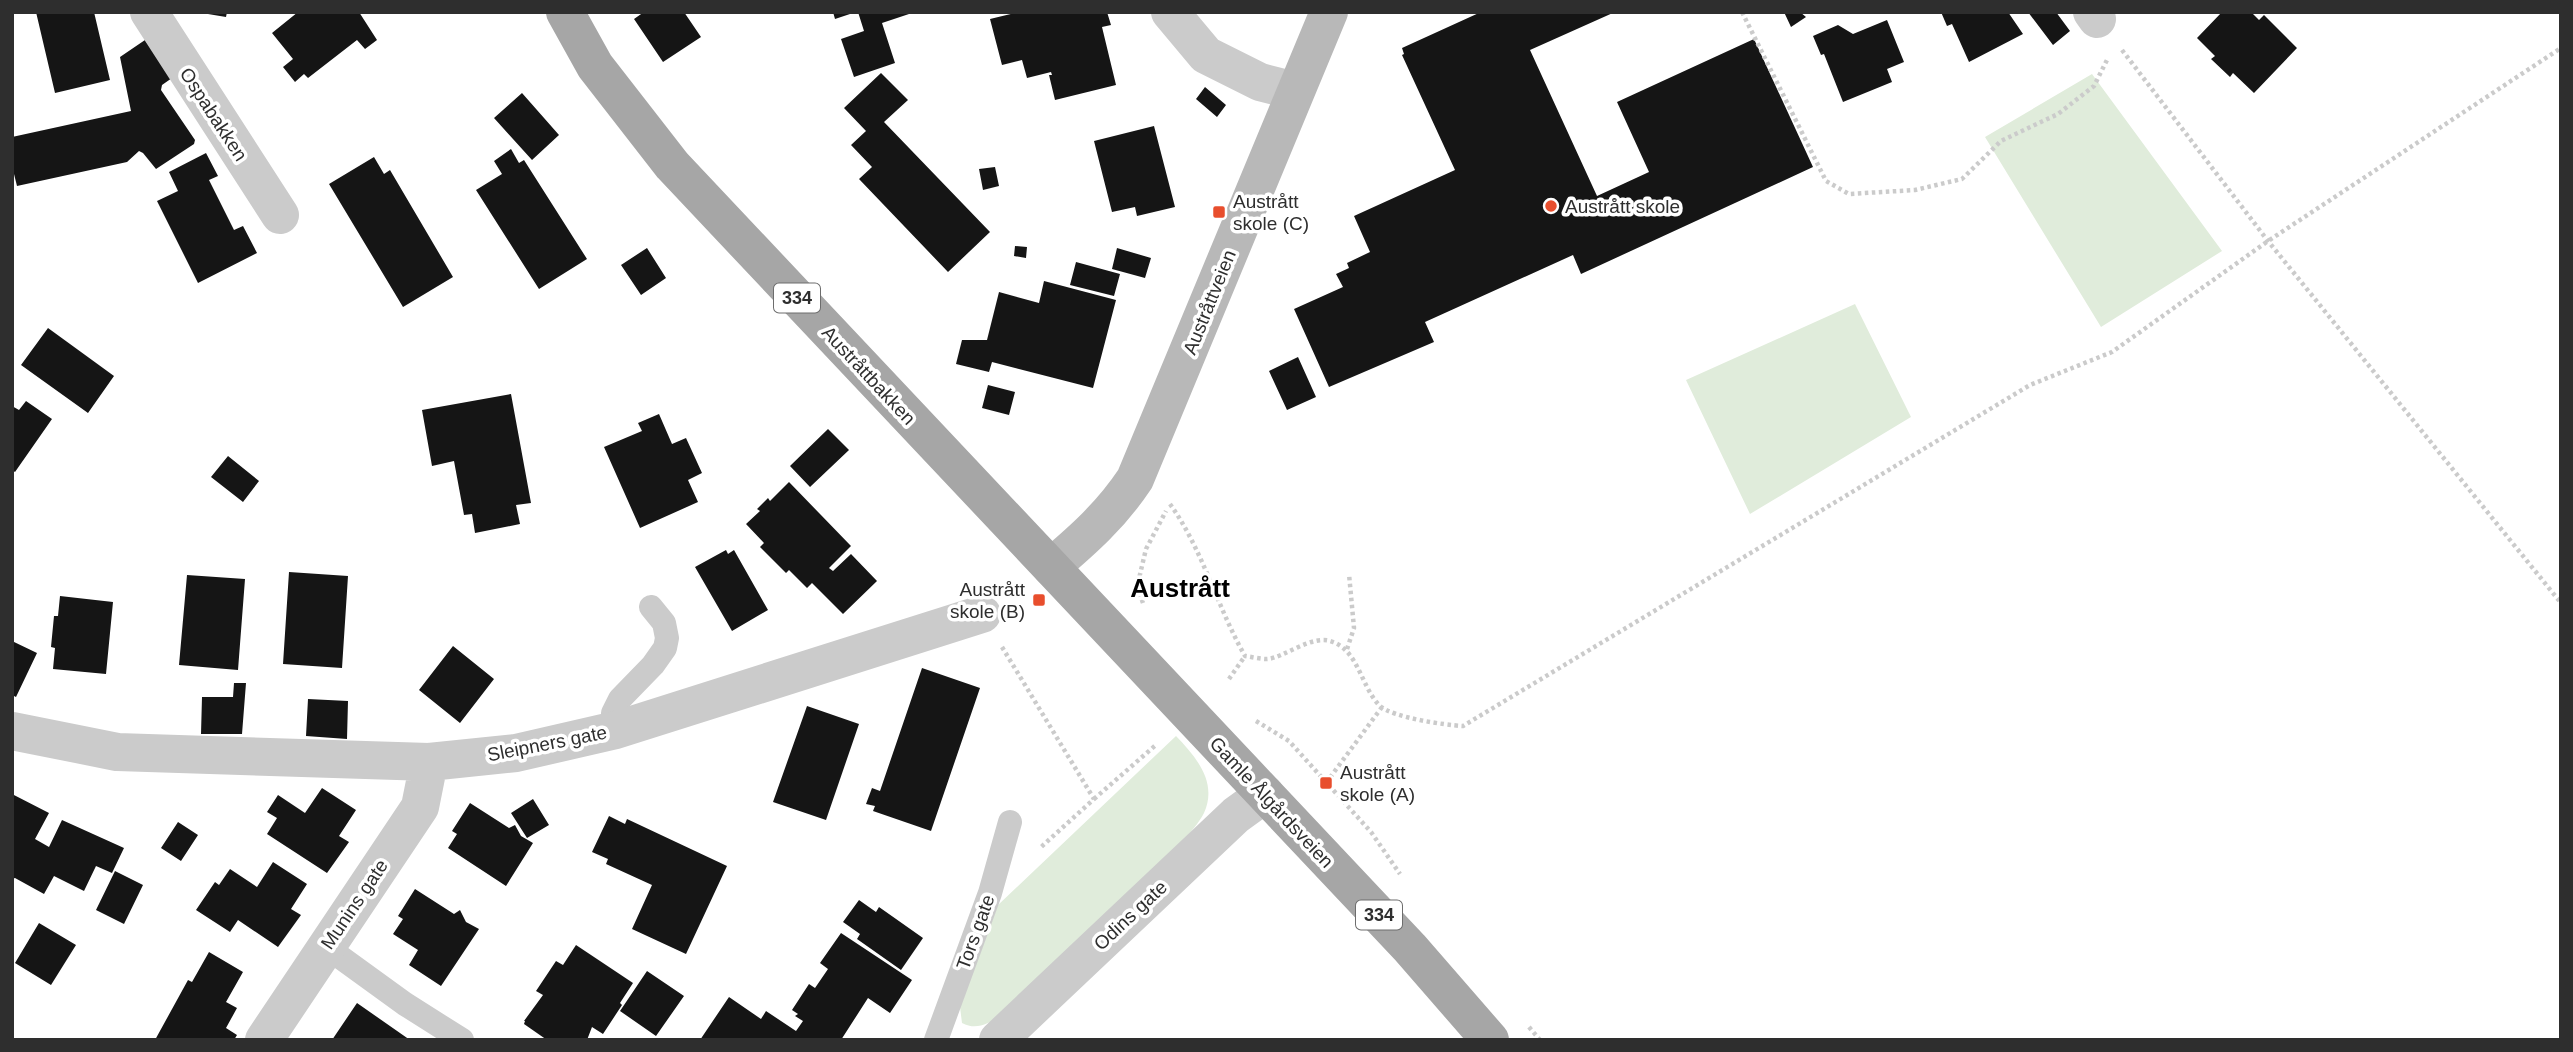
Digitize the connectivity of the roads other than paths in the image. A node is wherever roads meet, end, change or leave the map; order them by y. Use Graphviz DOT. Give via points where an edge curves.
graph roads {
  1 [pos="149,12"];
  2 [pos="565,12"];
  3 [pos="1170,12"];
  4 [pos="1329,12"];
  5 [pos="1296,91"];
  6 [pos="280,215"];
  7 [pos="1051,567"];
  8 [pos="651,607"];
  9 [pos="982,614"];
  10 [pos="615,730"];
  11 [pos="12,731"];
  12 [pos="429,762"];
  13 [pos="1265,794"];
  14 [pos="1010,822"];
  15 [pos="325,946"];
  16 [pos="264,1040"];
  17 [pos="462,1040"];
  18 [pos="936,1040"];
  19 [pos="998,1040"];
  20 [pos="1489,1040"];
  1 -- 6 [label="street, Ospabakken"];
  2 -- 7 [label="main road, Austråttbakken / 334" via="594,66 672,165"];
  3 -- 5 [label="street" via="1206,55 1260,82"];
  4 -- 5 [label="main road, Austråttveien"];
  5 -- 7 [label="main road, Austråttveien" via="1135,479 1116,508"];
  7 -- 13 [label="main road, Gamle Ålgårdsveien / 334"];
  8 -- 10 [label="lane" via="664,623 665,648 620,699 613,713"];
  9 -- 10 [label="street, Sleipners gate"];
  10 -- 12 [label="street, Sleipners gate" via="516,753"];
  11 -- 12 [label="street, Sleipners gate" via="117,752"];
  12 -- 15 [label="street, Munins gate" via="420,807"];
  13 -- 19 [label="street, Odins gate" via="1236,815"];
  13 -- 20 [label="main road, Gamle Ålgårdsveien / 334" via="1410,948"];
  14 -- 18 [label="lane, Tors gate" via="990,893"];
  15 -- 16 [label="street, Munins gate"];
  15 -- 17 [label="lane"];
}
